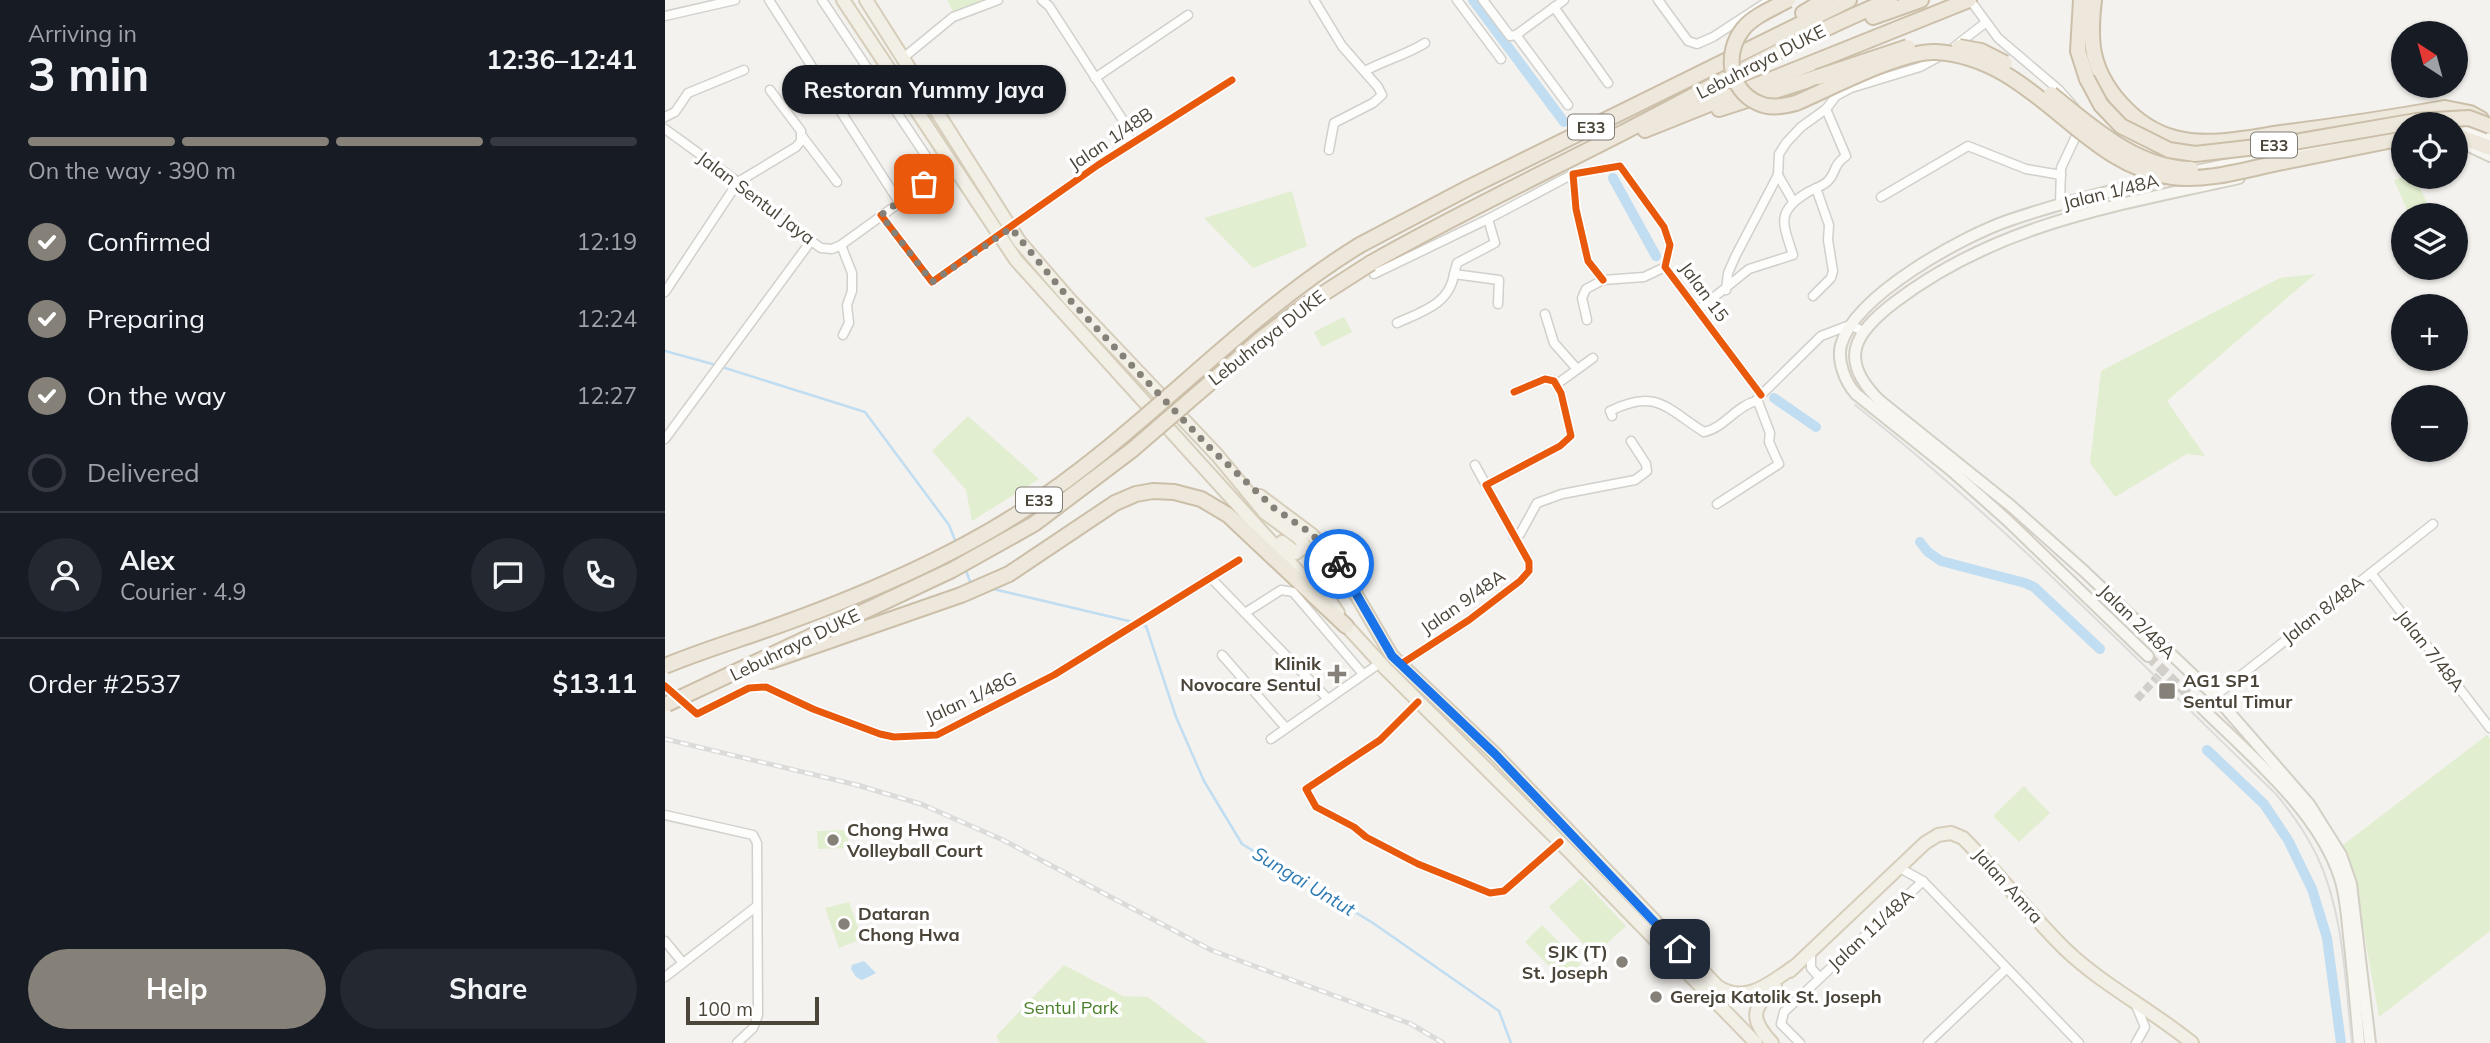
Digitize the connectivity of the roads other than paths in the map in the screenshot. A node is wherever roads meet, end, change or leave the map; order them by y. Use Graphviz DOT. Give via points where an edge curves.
graph roads {
  1 [pos="735,0"];
  2 [pos="769,0"];
  3 [pos="822,0"];
  4 [pos="843,0"];
  5 [pos="866,0"];
  6 [pos="998,0"];
  7 [pos="1058,0"];
  8 [pos="1314,0"];
  9 [pos="1457,0"];
  10 [pos="1483,0"];
  11 [pos="1564,0"];
  12 [pos="1658,0"];
  13 [pos="1770,0"];
  14 [pos="1789,0"];
  15 [pos="1849,0"];
  16 [pos="1890,0"];
  17 [pos="1921,0"];
  18 [pos="1970,0"];
  19 [pos="2081,0"];
  20 [pos="2094,0"];
  21 [pos="1046,3"];
  22 [pos="1823,5"];
  23 [pos="1554,7"];
  24 [pos="1188,15"];
  25 [pos="665,16"];
  26 [pos="1985,23"];
  27 [pos="1836,28"];
  28 [pos="1516,35"];
  29 [pos="1425,43"];
  30 [pos="903,58"];
  31 [pos="1501,59"];
  32 [pos="744,70"];
  33 [pos="1365,71"];
  34 [pos="1095,78"];
  35 [pos="1232,80"];
  36 [pos="1608,83"];
  37 [pos="902,87"];
  38 [pos="770,90"];
  39 [pos="887,96"];
  40 [pos="1568,105"];
  41 [pos="1826,109"];
  42 [pos="665,117"];
  43 [pos="2490,126"];
  44 [pos="665,129"];
  45 [pos="2391,131"];
  46 [pos="2468,131"];
  47 [pos="802,136"];
  48 [pos="2490,139"];
  49 [pos="2468,140"];
  50 [pos="2391,142"];
  51 [pos="2391,143"];
  52 [pos="1129,144"];
  53 [pos="2468,146"];
  54 [pos="2490,148"];
  55 [pos="1329,150"];
  56 [pos="2490,156"];
  57 [pos="2283,162"];
  58 [pos="952,165"];
  59 [pos="1568,169"];
  60 [pos="938,174"];
  61 [pos="1778,175"];
  62 [pos="2061,175"];
  63 [pos="738,182"];
  64 [pos="837,182"];
  65 [pos="1816,188"];
  66 [pos="1881,197"];
  67 [pos="1793,201"];
  68 [pos="899,202"];
  69 [pos="2060,204"];
  70 [pos="881,215"];
  71 [pos="1488,219"];
  72 [pos="1011,228"];
  73 [pos="999,237"];
  74 [pos="811,241"];
  75 [pos="841,245"];
  76 [pos="1665,267"];
  77 [pos="1373,268"];
  78 [pos="1454,274"];
  79 [pos="1603,280"];
  80 [pos="1726,290"];
  81 [pos="665,292"];
  82 [pos="1813,296"];
  83 [pos="1498,304"];
  84 [pos="1697,310"];
  85 [pos="1545,314"];
  86 [pos="1587,320"];
  87 [pos="1397,323"];
  88 [pos="1850,325"];
  89 [pos="1863,331"];
  90 [pos="842,335"];
  91 [pos="1821,336"];
  92 [pos="1842,343"];
  93 [pos="1855,349"];
  94 [pos="1593,358"];
  95 [pos="1577,369"];
  96 [pos="1557,384"];
  97 [pos="1514,392"];
  98 [pos="1759,398"];
  99 [pos="1612,416"];
  100 [pos="665,439"];
  101 [pos="1631,441"];
  102 [pos="1212,450"];
  103 [pos="1196,458"];
  104 [pos="1475,465"];
  105 [pos="1486,485"];
  106 [pos="1717,504"];
  107 [pos="2433,524"];
  108 [pos="1514,537"];
  109 [pos="1238,560"];
  110 [pos="2371,573"];
  111 [pos="1210,577"];
  112 [pos="1245,613"];
  113 [pos="1346,626"];
  114 [pos="1221,655"];
  115 [pos="2148,656"];
  116 [pos="1397,660"];
  117 [pos="1380,663"];
  118 [pos="665,666"];
  119 [pos="735,674"];
  120 [pos="1363,674"];
  121 [pos="665,686"];
  122 [pos="2214,696"];
  123 [pos="1328,699"];
  124 [pos="1418,702"];
  125 [pos="665,705"];
  126 [pos="2203,709"];
  127 [pos="1286,728"];
  128 [pos="2490,728"];
  129 [pos="1271,739"];
  130 [pos="665,815"];
  131 [pos="1560,842"];
  132 [pos="1898,867"];
  133 [pos="1923,881"];
  134 [pos="757,906"];
  135 [pos="665,941"];
  136 [pos="1812,950"];
  137 [pos="683,963"];
  138 [pos="1795,966"];
  139 [pos="2006,969"];
  140 [pos="665,977"];
  141 [pos="1820,978"];
  142 [pos="2134,1000"];
  143 [pos="737,1043"];
  144 [pos="1756,1043"];
  145 [pos="1772,1043"];
  146 [pos="1800,1043"];
  147 [pos="1928,1043"];
  148 [pos="2079,1043"];
  149 [pos="2136,1043"];
  150 [pos="2192,1043"];
  151 [pos="2360,1043"];
  152 [pos="2370,1043"];
  1 -- 25 [label="street"];
  2 -- 68 [label="street"];
  3 -- 39 [label="street"];
  4 -- 37 [label="main road"];
  5 -- 30 [label="main road"];
  6 -- 30 [label="street" via="953,17"];
  7 -- 21 [label="street"];
  8 -- 33 [label="street" via="1342,46"];
  9 -- 31 [label="street"];
  10 -- 28 [label="street" via="1510,36"];
  11 -- 23 [label="street"];
  12 -- 13 [label="street" via="1688,41 1697,44"];
  14 -- 57 [label="highway, bridge" via="1745,26 1734,43 1733,76 1743,93 1759,104 1796,103 1911,55 1934,52 1995,67 2091,139 2145,171 2174,177 2218,176"];
  15 -- 22 [label="highway, Lebuhraya DUKE / E33"];
  16 -- 27 [label="highway, Lebuhraya DUKE / E33"];
  17 -- 27 [label="highway"];
  18 -- 26 [label="street"];
  18 -- 59 [label="highway"];
  19 -- 43 [label="highway, E33, bridge" via="2078,51 2101,105 2121,126 2169,150 2195,154 2232,151 2416,121 2469,118"];
  20 -- 43 [label="highway" via="2093,50 2111,90 2126,110 2173,138 2201,142 2251,137 2445,108 2470,113"];
  21 -- 34 [label="street"];
  22 -- 118 [label="highway, Lebuhraya DUKE / E33, bridge" via="1715,67 1360,246 1288,294 1094,459 1010,519 945,554 832,604"];
  23 -- 28 [label="street"];
  23 -- 36 [label="street"];
  24 -- 34 [label="street"];
  26 -- 41 [label="street" via="1933,61 1851,88 1836,96"];
  26 -- 62 [label="street" via="2075,109 2077,131"];
  27 -- 59 [label="highway, Lebuhraya DUKE / E33" via="1748,69"];
  28 -- 40 [label="street"];
  29 -- 33 [label="street"];
  30 -- 72 [label="main road"];
  32 -- 42 [label="street" via="688,93 675,112"];
  33 -- 55 [label="street" via="1382,95 1333,123"];
  34 -- 52 [label="street" via="1128,128"];
  35 -- 52 [label="street, Jalan 1/48B"];
  37 -- 39 [label="street"];
  37 -- 58 [label="main road"];
  38 -- 47 [label="street"];
  39 -- 60 [label="street"];
  41 -- 61 [label="street" via="1781,149"];
  41 -- 65 [label="street" via="1846,156 1836,163 1827,182"];
  44 -- 63 [label="street, Jalan Sentul Jaya"];
  45 -- 69 [label="main road, Jalan 1/48A"];
  46 -- 48 [label="main road"];
  47 -- 63 [label="street" via="796,146"];
  47 -- 64 [label="street"];
  49 -- 54 [label="highway"];
  50 -- 57 [label="highway, E33"];
  51 -- 89 [label="main road, Jalan 1/48A" via="2075,216 2013,236 1969,254 1918,285"];
  52 -- 72 [label="street, Jalan 1/48B"];
  53 -- 56 [label="main road"];
  57 -- 59 [label="highway, bridge" via="2219,169 2179,169 2152,162 2097,131 2033,80 1981,51 1939,44 1915,45 1712,111"];
  58 -- 60 [label="street"];
  58 -- 73 [label="main road"];
  59 -- 71 [label="street"];
  59 -- 76 [label="street, Jalan 15" via="1620,166 1664,227 1670,245"];
  59 -- 77 [label="highway, Lebuhraya DUKE / E33" via="1435,226"];
  59 -- 79 [label="street" via="1588,261"];
  60 -- 68 [label="street"];
  61 -- 67 [label="street"];
  61 -- 80 [label="street" via="1736,255"];
  62 -- 66 [label="street" via="2026,169 1968,146"];
  62 -- 69 [label="street"];
  63 -- 74 [label="street, Jalan Sentul Jaya"];
  63 -- 81 [label="street"];
  65 -- 67 [label="street"];
  65 -- 82 [label="street" via="1829,225 1833,271"];
  67 -- 80 [label="street" via="1783,218 1793,256 1749,269"];
  68 -- 70 [label="street"];
  69 -- 88 [label="main road, Jalan 1/48A" via="1971,236 1912,270"];
  70 -- 73 [label="street, Jalan 1/48B" via="932,282"];
  70 -- 75 [label="street"];
  71 -- 77 [label="street"];
  71 -- 78 [label="street" via="1495,243 1457,263"];
  72 -- 73 [label="street, Jalan 1/48B"];
  72 -- 102 [label="main road" via="1070,300"];
  73 -- 103 [label="main road" via="1053,303"];
  74 -- 75 [label="street, Jalan Sentul Jaya" via="821,248"];
  74 -- 100 [label="street"];
  75 -- 90 [label="street" via="852,273 849,323"];
  76 -- 79 [label="street" via="1644,277"];
  76 -- 84 [label="street, Jalan 15"];
  77 -- 119 [label="highway, Lebuhraya DUKE / E33, bridge" via="1293,313 1132,450 1034,524 964,564"];
  78 -- 83 [label="street" via="1499,280"];
  78 -- 87 [label="street" via="1453,285 1436,305"];
  79 -- 86 [label="street" via="1586,289 1582,298"];
  80 -- 84 [label="street"];
  84 -- 98 [label="street, Jalan 15"];
  85 -- 95 [label="street" via="1551,338"];
  88 -- 89 [label="street"];
  88 -- 91 [label="street"];
  88 -- 92 [label="main road, Jalan 2/48A"];
  89 -- 93 [label="main road"];
  91 -- 92 [label="street" via="1834,336"];
  91 -- 98 [label="street"];
  92 -- 93 [label="street"];
  92 -- 115 [label="main road, Jalan 2/48A" via="1847,384 1856,394 1988,503"];
  93 -- 122 [label="main road, Jalan 2/48A" via="1858,373 1880,401 2011,506"];
  94 -- 95 [label="street"];
  95 -- 96 [label="street"];
  96 -- 97 [label="street" via="1545,379"];
  96 -- 105 [label="street" via="1571,436"];
  98 -- 99 [label="street" via="1704,432 1655,400 1627,402 1611,411"];
  98 -- 106 [label="street, Jalan 15" via="1779,464"];
  101 -- 108 [label="street" via="1647,471 1635,480 1537,502"];
  102 -- 103 [label="main road" via="1265,513 1303,542 1303,550 1291,551"];
  102 -- 116 [label="main road" via="1274,508 1312,534 1338,562"];
  103 -- 113 [label="main road"];
  104 -- 105 [label="street, Jalan 9/48A"];
  105 -- 108 [label="street, Jalan 9/48A"];
  107 -- 110 [label="street, Jalan 8/48A"];
  108 -- 116 [label="street, Jalan 9/48A" via="1528,562 1529,570 1520,581 1469,620"];
  109 -- 111 [label="street, Jalan 1/48G"];
  110 -- 122 [label="street, Jalan 8/48A"];
  110 -- 128 [label="street, Jalan 7/48A"];
  111 -- 112 [label="street"];
  111 -- 121 [label="street, Jalan 1/48G" via="1054,675 937,735 894,737 865,730 766,687 737,692 697,714"];
  112 -- 120 [label="street" via="1281,590 1293,592"];
  112 -- 123 [label="street"];
  113 -- 116 [label="main road" via="1316,579 1323,569 1333,572 1382,647"];
  113 -- 117 [label="main road"];
  113 -- 119 [label="highway, bridge" via="1228,514 1201,499 1146,491 1115,503 1009,574"];
  114 -- 127 [label="street"];
  116 -- 138 [label="main road" via="1495,754 1717,986 1732,994 1751,993"];
  117 -- 120 [label="street"];
  117 -- 124 [label="main road"];
  119 -- 125 [label="highway, Lebuhraya DUKE / E33, bridge"];
  120 -- 123 [label="street"];
  122 -- 152 [label="main road, Jalan 2/48A" via="2309,804 2341,855 2355,909"];
  123 -- 127 [label="street"];
  124 -- 131 [label="main road"];
  124 -- 131 [label="street" via="1380,740 1306,789 1315,807 1418,864 1490,893 1504,891"];
  126 -- 151 [label="main road" via="2294,802 2333,860 2347,912"];
  127 -- 129 [label="street"];
  130 -- 134 [label="street" via="753,835 757,843"];
  131 -- 144 [label="main road"];
  132 -- 133 [label="street"];
  132 -- 136 [label="main road, Jalan Amra"];
  132 -- 142 [label="main road, Jalan Amra" via="1938,835 1951,833 1963,838 2065,949"];
  133 -- 139 [label="street"];
  133 -- 141 [label="street, Jalan 11/48A"];
  134 -- 137 [label="street"];
  134 -- 143 [label="street" via="758,1015"];
  135 -- 137 [label="street"];
  136 -- 138 [label="main road, Jalan Amra"];
  136 -- 141 [label="street" via="1811,968"];
  137 -- 140 [label="street"];
  138 -- 145 [label="main road" via="1756,1010 1756,1020"];
  139 -- 147 [label="street"];
  139 -- 148 [label="street"];
  141 -- 146 [label="street, Jalan 11/48A" via="1784,1012 1781,1024"];
  142 -- 149 [label="street" via="2145,1027"];
  142 -- 150 [label="main road, Jalan Amra"];
}
